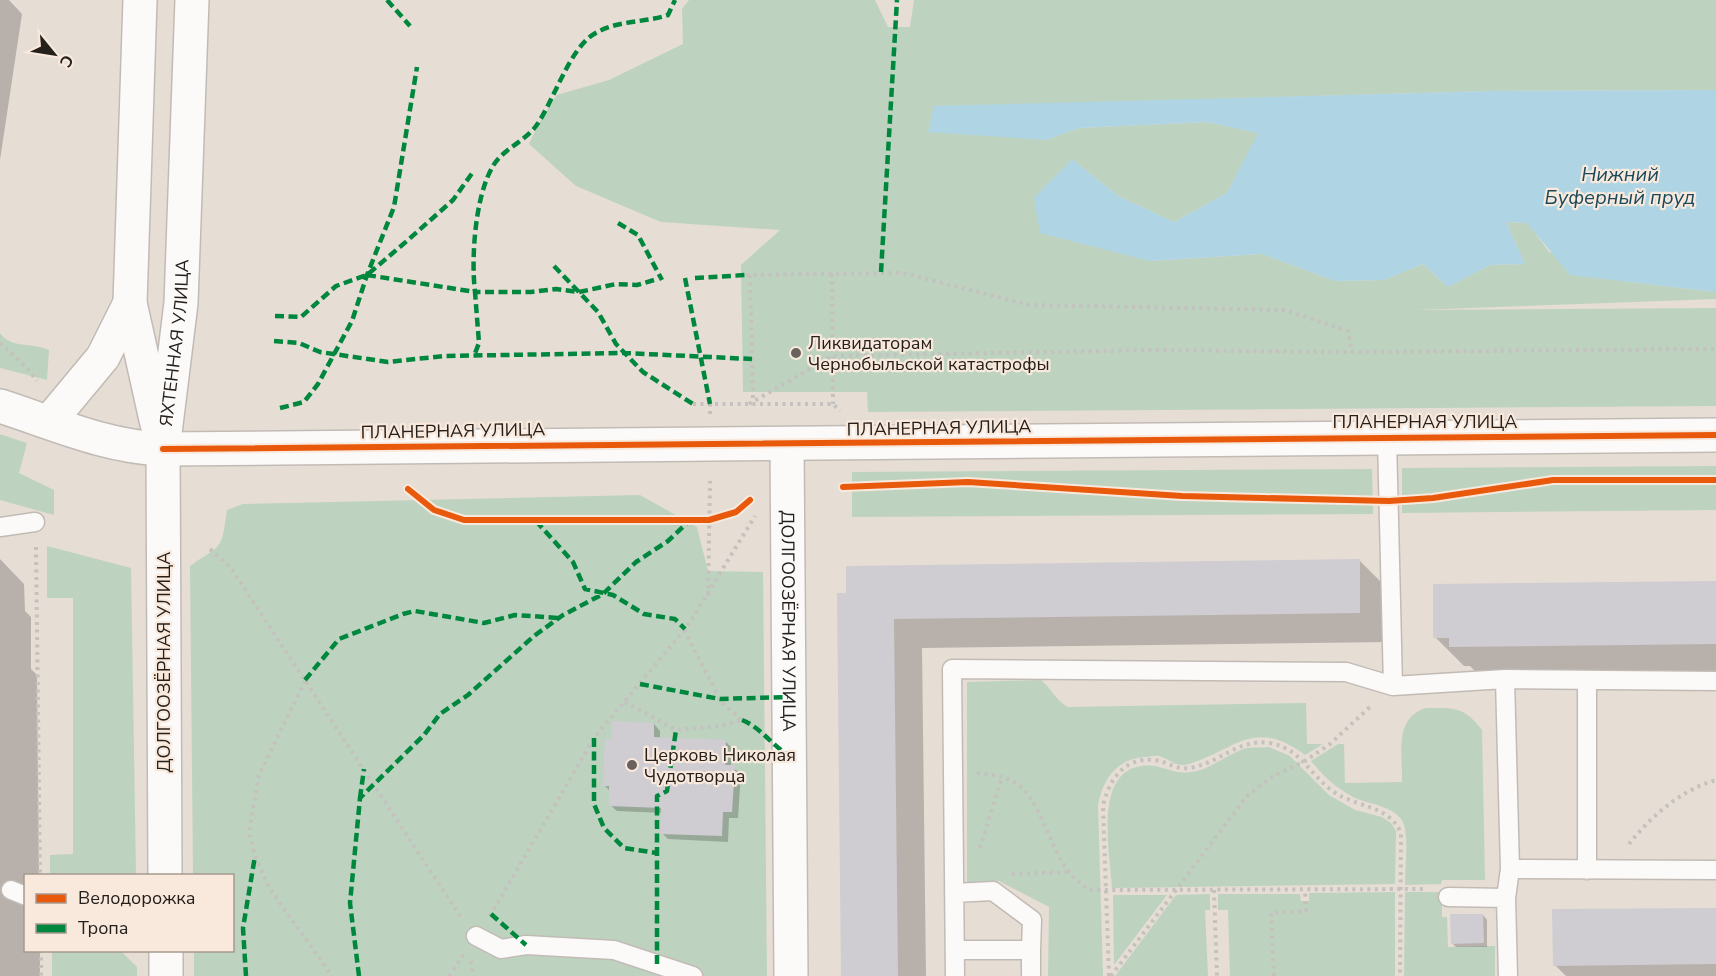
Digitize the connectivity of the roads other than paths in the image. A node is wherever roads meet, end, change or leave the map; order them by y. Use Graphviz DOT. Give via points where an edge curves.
graph roads {
  1 [pos="140,0"];
  2 [pos="192,0"];
  3 [pos="130,303"];
  4 [pos="0,406"];
  5 [pos="49,422"];
  6 [pos="1716,435"];
  7 [pos="1387,438"];
  8 [pos="787,444"];
  9 [pos="163,449"];
  10 [pos="35,522"];
  11 [pos="0,527"];
  12 [pos="1505,679"];
  13 [pos="1587,680"];
  14 [pos="1716,681"];
  15 [pos="1393,686"];
  16 [pos="1510,869"];
  17 [pos="1587,870"];
  18 [pos="1716,870"];
  19 [pos="165,874"];
  20 [pos="960,892"];
  21 [pos="1448,897"];
  22 [pos="1506,898"];
  23 [pos="473,941"];
  24 [pos="955,950"];
  25 [pos="1031,950"];
  26 [pos="166,952"];
  27 [pos="1031,974"];
  28 [pos="166,976"];
  29 [pos="693,976"];
  30 [pos="790,976"];
  31 [pos="955,976"];
  32 [pos="1508,976"];
  1 -- 3 [label="street, ЯХТЕННАЯ УЛИЦА"];
  2 -- 9 [label="street, ЯХТЕННАЯ УЛИЦА" via="181,303"];
  3 -- 5 [label="street" via="103,357"];
  3 -- 9 [label="street, ЯХТЕННАЯ УЛИЦА"];
  4 -- 5 [label="street, ПЛАНЕРНАЯ УЛИЦА"];
  5 -- 9 [label="street, ПЛАНЕРНАЯ УЛИЦА" via="107,441"];
  6 -- 7 [label="street, ПЛАНЕРНАЯ УЛИЦА"];
  7 -- 8 [label="street, ПЛАНЕРНАЯ УЛИЦА"];
  7 -- 15 [label="lane"];
  8 -- 9 [label="street, ПЛАНЕРНАЯ УЛИЦА"];
  8 -- 30 [label="street, ДОЛГООЗЁРНАЯ УЛИЦА"];
  9 -- 19 [label="street, ДОЛГООЗЁРНАЯ УЛИЦА"];
  10 -- 11 [label="lane"];
  12 -- 13 [label="lane"];
  12 -- 15 [label="lane"];
  12 -- 16 [label="lane"];
  13 -- 14 [label="lane"];
  13 -- 17 [label="lane"];
  15 -- 20 [label="lane" via="1346,672 952,669"];
  16 -- 17 [label="lane"];
  16 -- 22 [label="lane"];
  17 -- 18 [label="lane"];
  20 -- 24 [label="lane"];
  20 -- 25 [label="lane" via="993,891 1032,920"];
  21 -- 22 [label="lane"];
  22 -- 32 [label="lane"];
  23 -- 29 [label="lane" via="501,949 526,945 614,950"];
  24 -- 25 [label="lane"];
  24 -- 31 [label="lane"];
  25 -- 27 [label="lane"];
  26 -- 28 [label="street"];
}
